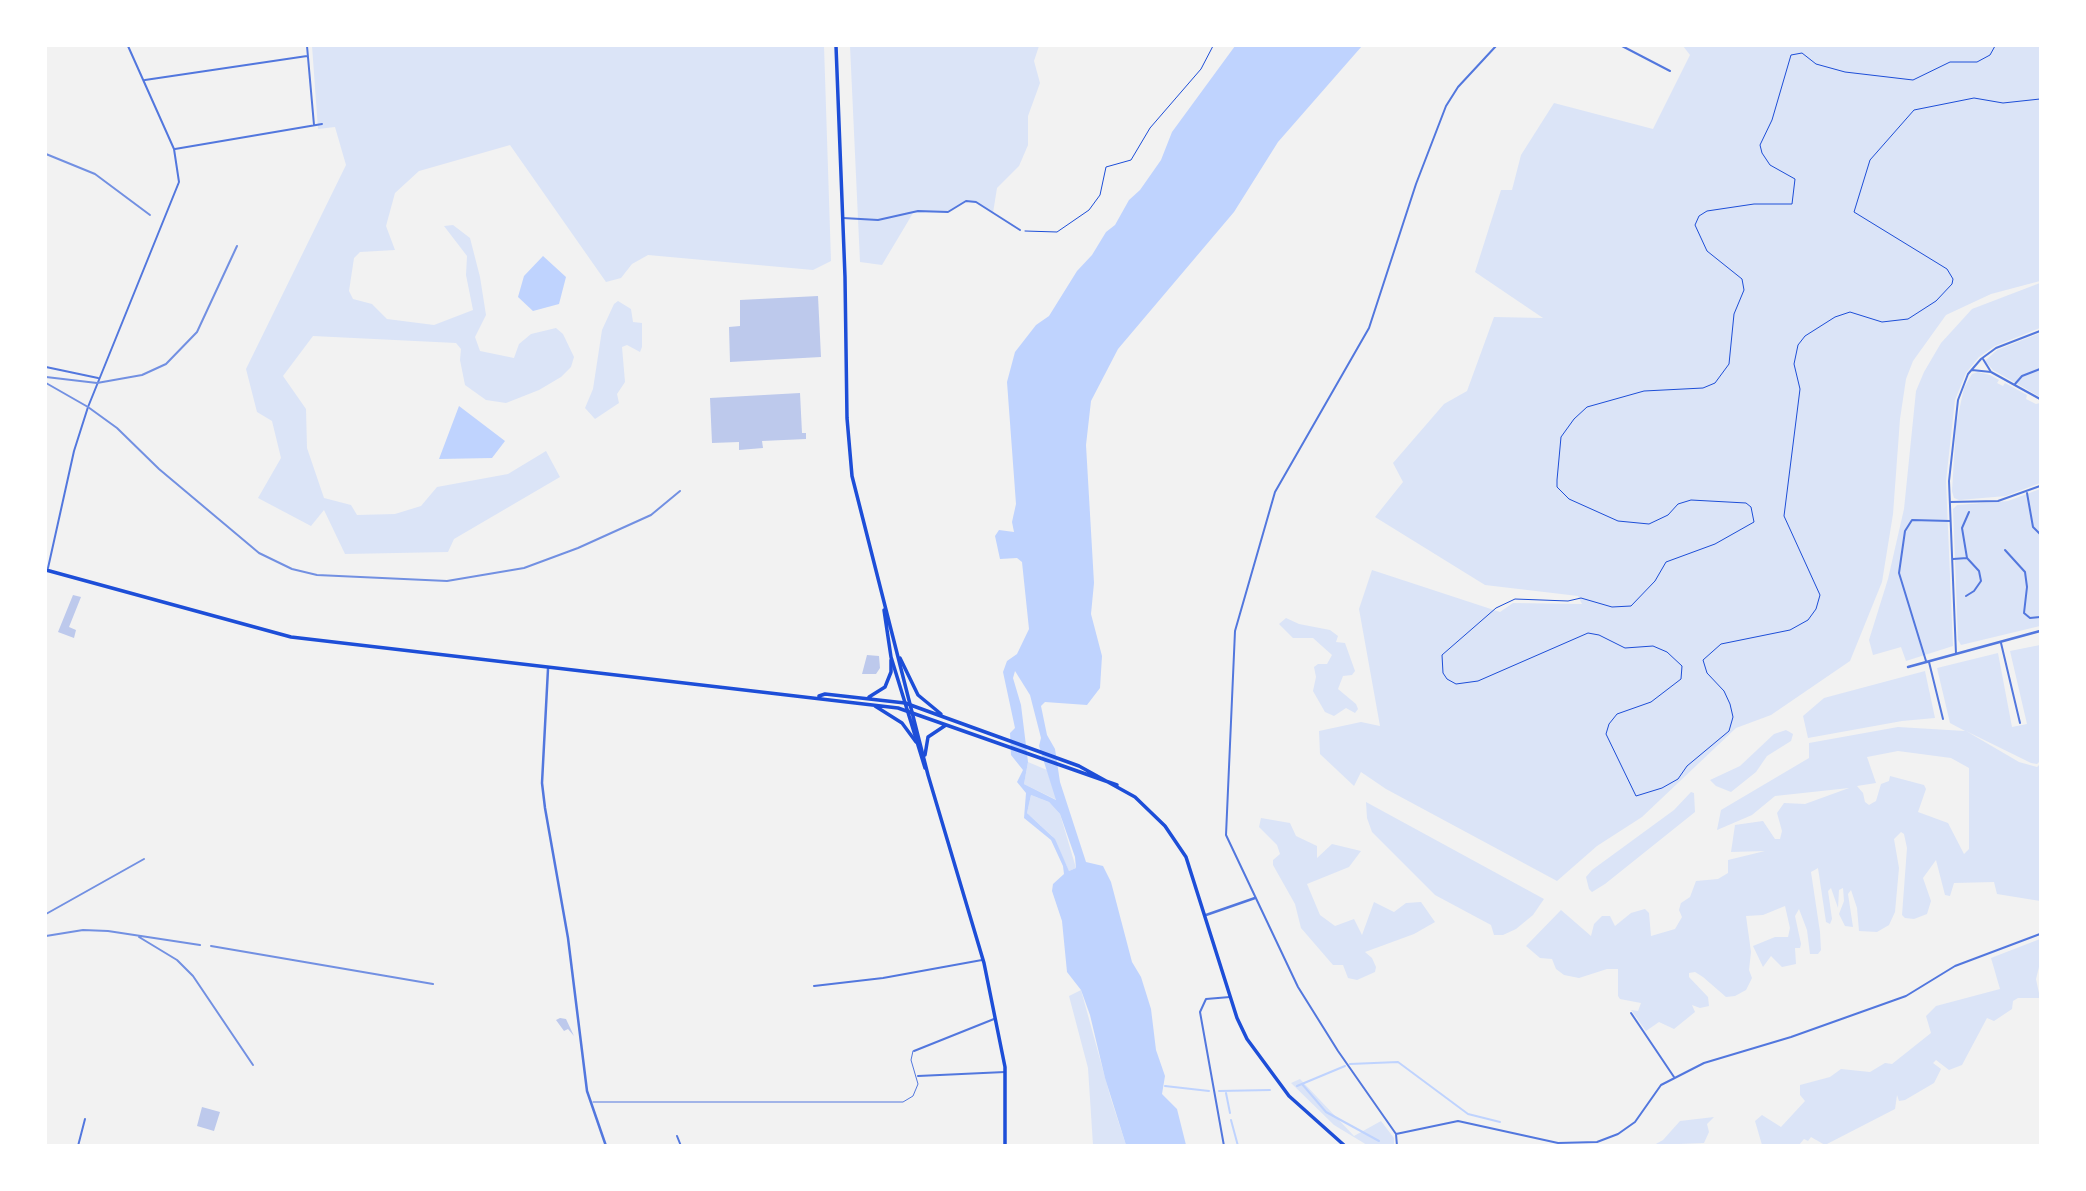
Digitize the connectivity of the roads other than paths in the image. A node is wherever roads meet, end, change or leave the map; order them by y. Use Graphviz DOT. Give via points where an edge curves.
graph roads {
  1 [pos="128,46"];
  2 [pos="307,46"];
  3 [pos="836,46"];
  4 [pos="1496,46"];
  5 [pos="1622,46"];
  6 [pos="307,56"];
  7 [pos="1670,71"];
  8 [pos="144,80"];
  9 [pos="322,124"];
  10 [pos="314,127"];
  11 [pos="174,149"];
  12 [pos="842,218"];
  13 [pos="1020,230"];
  14 [pos="2040,331"];
  15 [pos="1984,356"];
  16 [pos="1976,363"];
  17 [pos="1984,364"];
  18 [pos="46,367"];
  19 [pos="2040,369"];
  20 [pos="1980,370"];
  21 [pos="1991,372"];
  22 [pos="1968,374"];
  23 [pos="99,379"];
  24 [pos="2014,385"];
  25 [pos="2040,399"];
  26 [pos="2040,486"];
  27 [pos="2027,492"];
  28 [pos="1950,502"];
  29 [pos="1969,512"];
  30 [pos="1951,521"];
  31 [pos="2040,534"];
  32 [pos="2005,550"];
  33 [pos="1967,558"];
  34 [pos="1952,559"];
  35 [pos="47,570"];
  36 [pos="1966,596"];
  37 [pos="884,607"];
  38 [pos="2040,617"];
  39 [pos="2040,631"];
  40 [pos="2001,642"];
  41 [pos="1956,654"];
  42 [pos="891,657"];
  43 [pos="900,658"];
  44 [pos="1928,661"];
  45 [pos="1908,667"];
  46 [pos="548,669"];
  47 [pos="819,696"];
  48 [pos="866,698"];
  49 [pos="905,703"];
  50 [pos="873,705"];
  51 [pos="912,706"];
  52 [pos="907,710"];
  53 [pos="914,713"];
  54 [pos="1943,719"];
  55 [pos="952,720"];
  56 [pos="2020,723"];
  57 [pos="947,724"];
  58 [pos="993,738"];
  59 [pos="916,743"];
  60 [pos="925,755"];
  61 [pos="928,775"];
  62 [pos="1116,785"];
  63 [pos="1255,898"];
  64 [pos="1206,915"];
  65 [pos="2040,934"];
  66 [pos="983,960"];
  67 [pos="814,986"];
  68 [pos="1231,997"];
  69 [pos="1631,1013"];
  70 [pos="995,1019"];
  71 [pos="914,1051"];
  72 [pos="1006,1072"];
  73 [pos="918,1076"];
  74 [pos="1675,1078"];
  75 [pos="591,1102"];
  76 [pos="85,1119"];
  77 [pos="1396,1134"];
  78 [pos="677,1136"];
  79 [pos="78,1146"];
  80 [pos="606,1146"];
  81 [pos="681,1146"];
  82 [pos="1005,1146"];
  83 [pos="1224,1146"];
  84 [pos="1345,1146"];
  85 [pos="1397,1146"];
  1 -- 8 [label="street"];
  2 -- 6 [label="street"];
  3 -- 12 [label="main road"];
  4 -- 63 [label="street" via="1446,106 1369,328 1275,492 1235,631 1226,835"];
  5 -- 7 [label="street"];
  6 -- 8 [label="street"];
  6 -- 10 [label="street"];
  8 -- 11 [label="street"];
  9 -- 10 [label="street"];
  10 -- 11 [label="street"];
  11 -- 23 [label="street" via="179,168 174,197"];
  12 -- 13 [label="street" via="878,220 918,211 948,212 966,201 976,202"];
  12 -- 37 [label="main road" via="852,476"];
  14 -- 15 [label="street"];
  15 -- 16 [label="street"];
  15 -- 17 [label="street"];
  16 -- 17 [label="street"];
  16 -- 20 [label="street"];
  16 -- 22 [label="street"];
  17 -- 21 [label="street"];
  18 -- 23 [label="street"];
  19 -- 24 [label="street"];
  20 -- 21 [label="street"];
  20 -- 22 [label="street"];
  21 -- 24 [label="street"];
  22 -- 28 [label="street" via="1953,424"];
  23 -- 35 [label="street" via="74,451"];
  24 -- 25 [label="street"];
  26 -- 27 [label="street"];
  27 -- 28 [label="street" via="1988,502"];
  27 -- 31 [label="street" via="2033,527"];
  28 -- 30 [label="street"];
  29 -- 33 [label="street" via="1962,528"];
  30 -- 34 [label="street"];
  30 -- 44 [label="street" via="1920,519 1906,526 1899,573"];
  32 -- 38 [label="street" via="2025,572 2024,613"];
  33 -- 34 [label="street"];
  33 -- 36 [label="street" via="1979,571 1980,581 1975,592"];
  34 -- 41 [label="street"];
  35 -- 46 [label="main road" via="291,637"];
  37 -- 42 [label="main road"];
  37 -- 43 [label="main road"];
  39 -- 40 [label="street"];
  40 -- 41 [label="street"];
  40 -- 56 [label="street"];
  41 -- 44 [label="street"];
  42 -- 48 [label="main road" via="885,687"];
  42 -- 49 [label="main road"];
  43 -- 51 [label="main road"];
  43 -- 55 [label="main road" via="918,695"];
  44 -- 45 [label="street"];
  44 -- 54 [label="street"];
  46 -- 47 [label="main road"];
  46 -- 75 [label="street" via="542,783"];
  47 -- 48 [label="main road"];
  47 -- 50 [label="main road"];
  48 -- 49 [label="main road"];
  49 -- 51 [label="main road"];
  49 -- 52 [label="main road"];
  50 -- 52 [label="main road"];
  50 -- 59 [label="main road" via="902,723"];
  51 -- 53 [label="main road"];
  51 -- 55 [label="main road"];
  52 -- 53 [label="main road"];
  52 -- 59 [label="main road"];
  53 -- 57 [label="main road"];
  53 -- 60 [label="main road"];
  55 -- 58 [label="main road"];
  57 -- 58 [label="main road"];
  57 -- 60 [label="main road" via="928,737"];
  58 -- 62 [label="main road"];
  58 -- 62 [label="main road" via="1079,766"];
  59 -- 61 [label="main road"];
  60 -- 61 [label="main road"];
  61 -- 66 [label="main road"];
  62 -- 64 [label="main road" via="1153,813 1176,840"];
  63 -- 64 [label="street"];
  63 -- 77 [label="street" via="1298,987"];
  64 -- 68 [label="main road"];
  65 -- 74 [label="street" via="1955,966 1906,996 1725,1055"];
  66 -- 67 [label="street"];
  66 -- 70 [label="main road"];
  68 -- 83 [label="street" via="1206,999 1200,1012"];
  68 -- 84 [label="main road" via="1247,1039 1277,1082"];
  69 -- 74 [label="street"];
  70 -- 71 [label="street"];
  70 -- 72 [label="main road"];
  71 -- 73 [label="lane" via="911,1060"];
  72 -- 73 [label="street"];
  72 -- 82 [label="main road"];
  73 -- 75 [label="lane" via="917,1090 903,1102"];
  74 -- 77 [label="street" via="1653,1092 1635,1122 1597,1142 1558,1143 1458,1121"];
  75 -- 80 [label="street"];
  76 -- 79 [label="street"];
  77 -- 85 [label="street"];
  78 -- 81 [label="street"];
}
